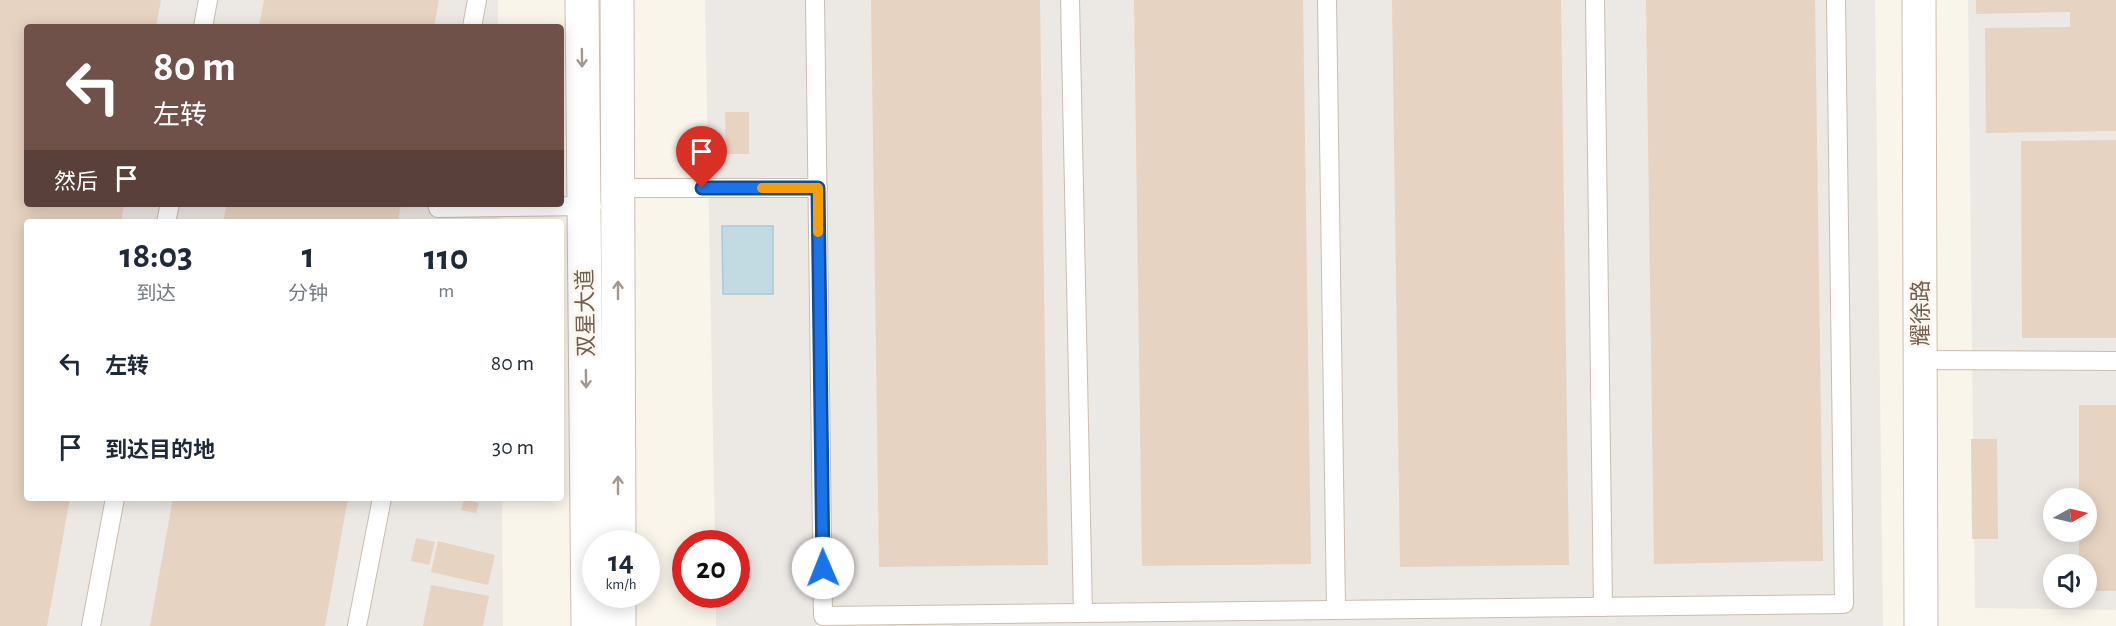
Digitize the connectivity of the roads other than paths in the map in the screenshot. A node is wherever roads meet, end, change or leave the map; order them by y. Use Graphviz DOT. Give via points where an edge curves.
graph roads {
  1 [pos="208,0"];
  2 [pos="477,0"];
  3 [pos="582,0"];
  4 [pos="617,0"];
  5 [pos="815,0"];
  6 [pos="1070,0"];
  7 [pos="1328,0"];
  8 [pos="1595,0"];
  9 [pos="1836,0"];
  10 [pos="1919,0"];
  11 [pos="204,24"];
  12 [pos="473,24"];
  13 [pos="818,188"];
  14 [pos="618,197"];
  15 [pos="584,206"];
  16 [pos="555,207"];
  17 [pos="564,207"];
  18 [pos="437,211"];
  19 [pos="1920,360"];
  20 [pos="2116,361"];
  21 [pos="114,501"];
  22 [pos="381,501"];
  23 [pos="619,530"];
  24 [pos="1603,606"];
  25 [pos="619,608"];
  26 [pos="1336,610"];
  27 [pos="1083,613"];
  28 [pos="91,626"];
  29 [pos="357,626"];
  30 [pos="588,626"];
  31 [pos="619,626"];
  32 [pos="1921,626"];
  1 -- 11 [label="lane"];
  2 -- 12 [label="lane"];
  3 -- 15 [label="street, 双星大道, one-way"];
  4 -- 14 [label="street, 双星大道"];
  5 -- 13 [label="lane"];
  6 -- 27 [label="lane"];
  7 -- 26 [label="lane"];
  8 -- 24 [label="lane"];
  9 -- 24 [label="lane" via="1844,604"];
  10 -- 19 [label="street, 耀徐路"];
  13 -- 14 [label="lane"];
  13 -- 27 [label="lane" via="823,616"];
  14 -- 15 [label="lane"];
  23 -- 14 [label="street, 双星大道, one-way"];
  15 -- 17 [label="lane"];
  15 -- 30 [label="street, 双星大道, one-way"];
  16 -- 18 [label="lane"];
  19 -- 20 [label="lane"];
  19 -- 32 [label="street, 耀徐路"];
  21 -- 28 [label="lane"];
  22 -- 29 [label="lane"];
  24 -- 26 [label="lane"];
  25 -- 31 [label="street"];
  26 -- 27 [label="lane"];
}
